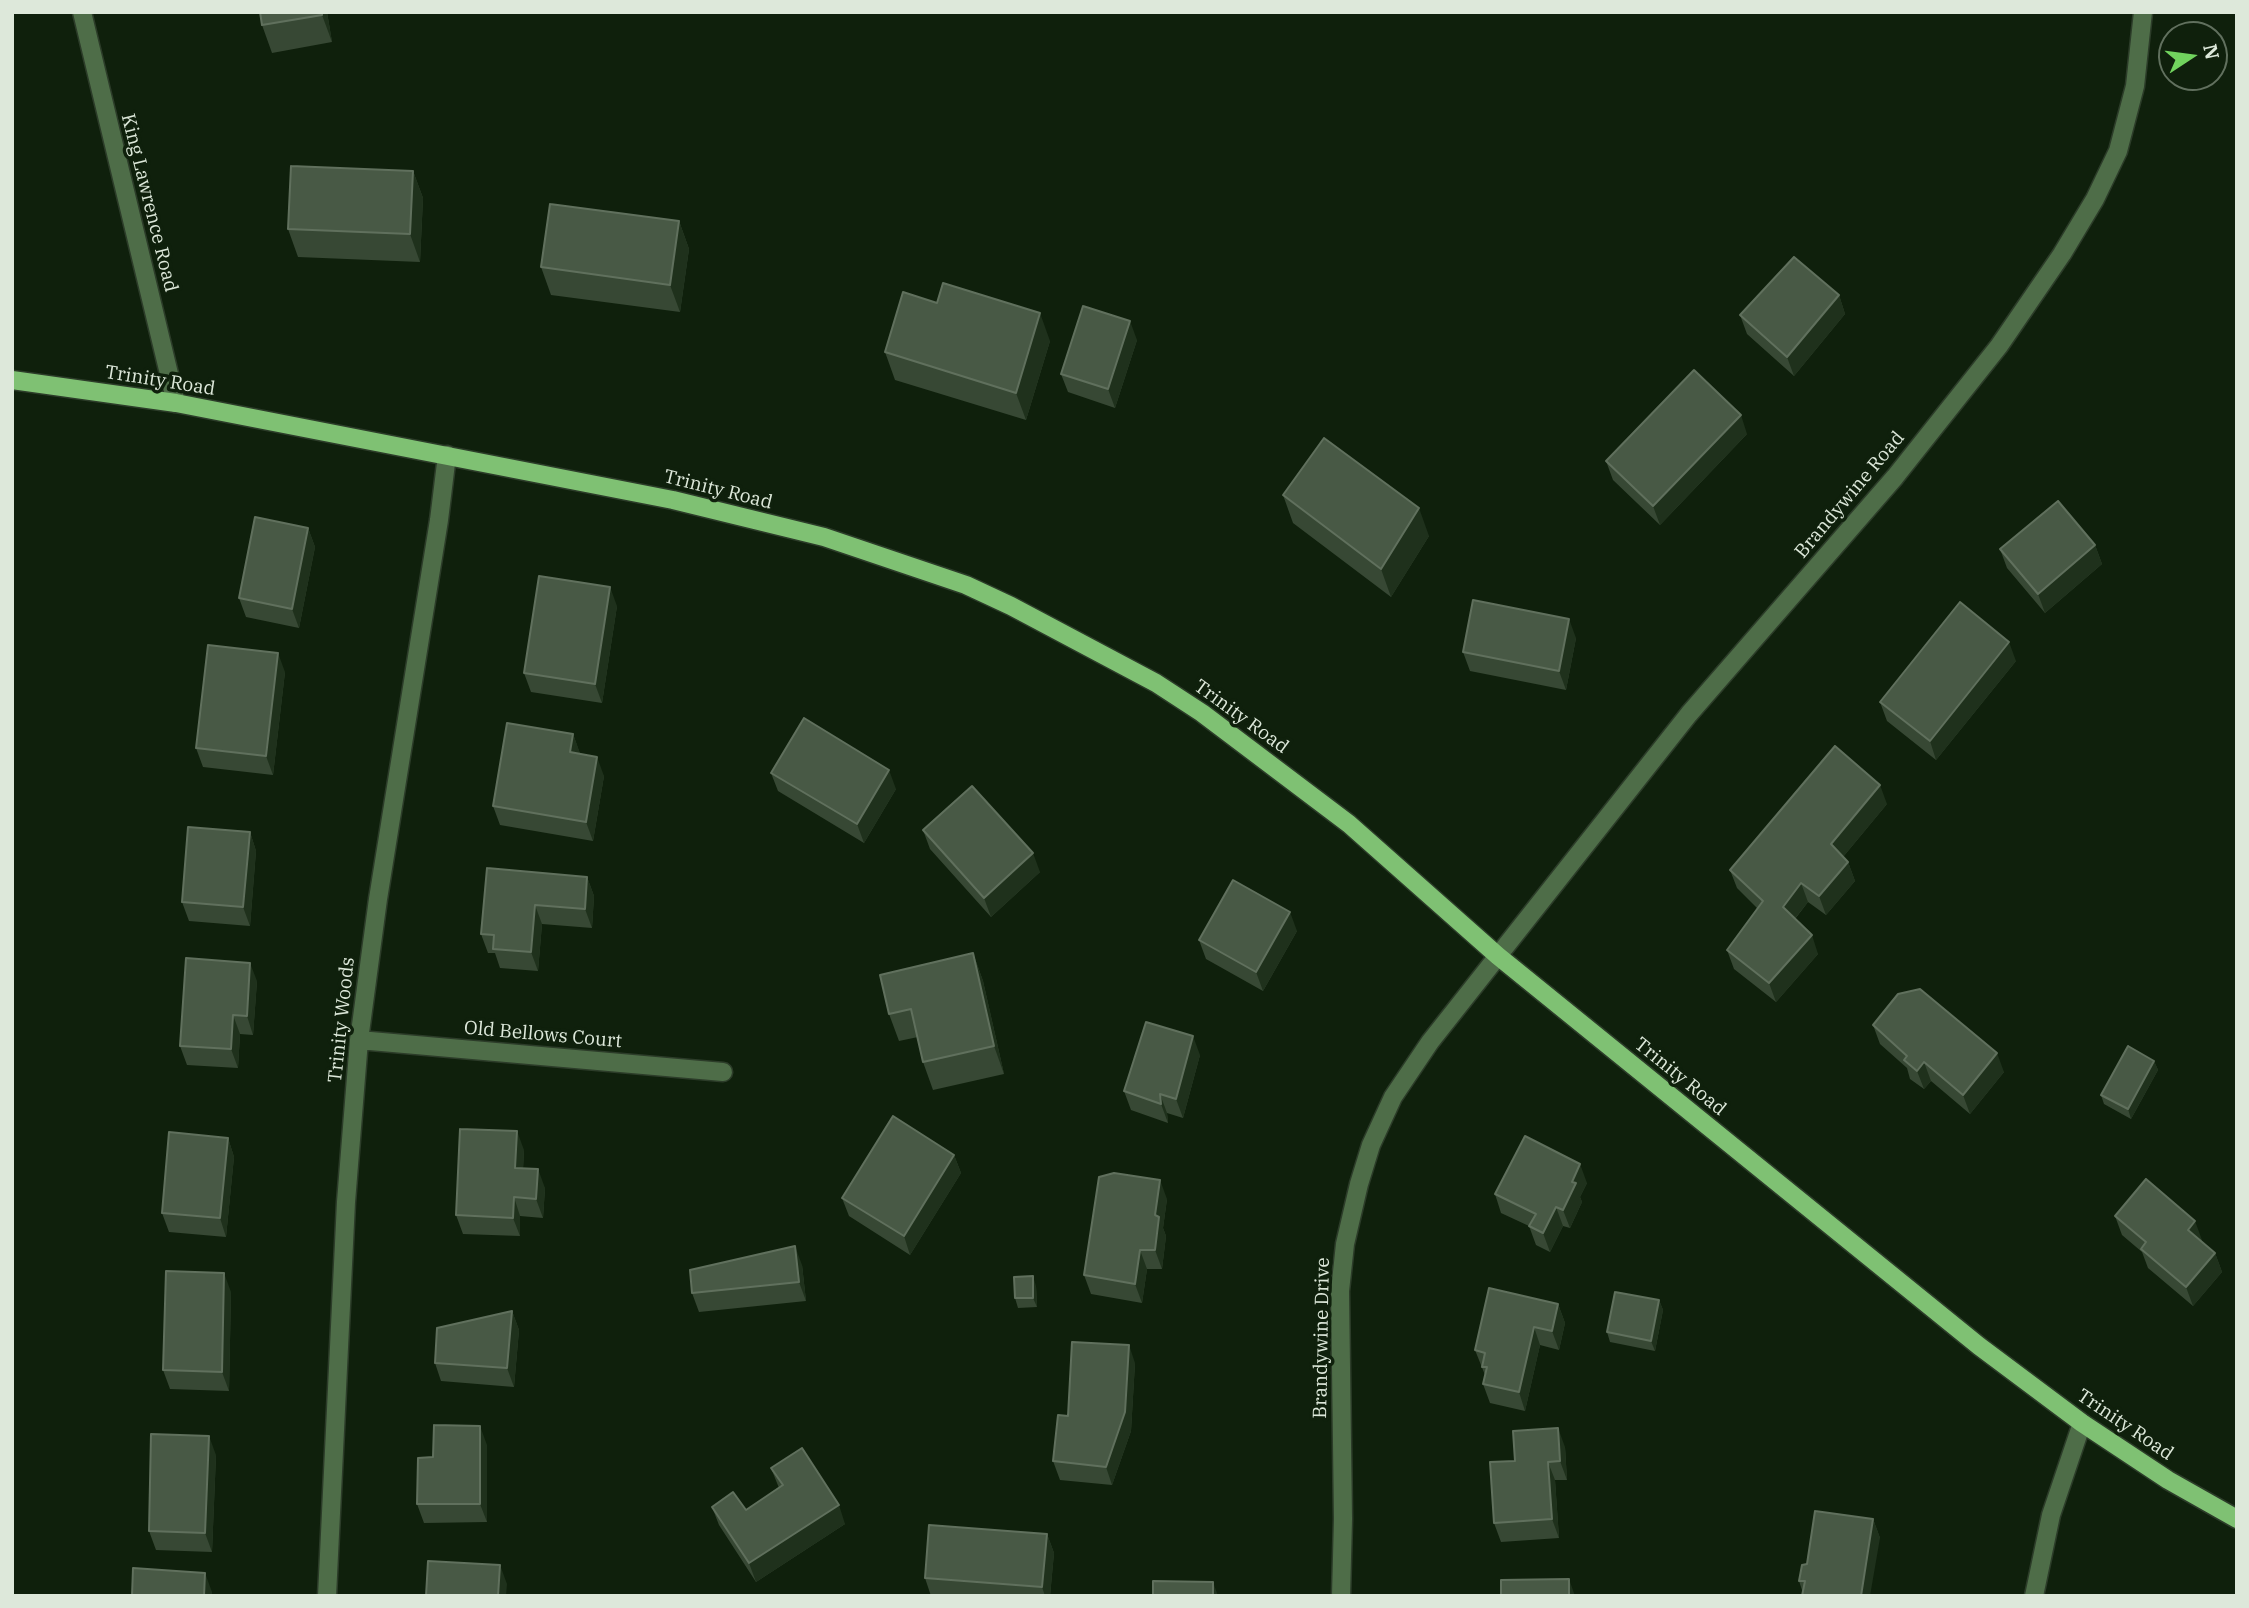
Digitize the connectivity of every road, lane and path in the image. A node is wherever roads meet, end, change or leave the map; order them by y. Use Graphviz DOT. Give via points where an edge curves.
graph roads {
  1 [pos="82,12"];
  2 [pos="2143,12"];
  3 [pos="12,380"];
  4 [pos="176,403"];
  5 [pos="447,455"];
  6 [pos="1498,956"];
  7 [pos="359,1040"];
  8 [pos="723,1072"];
  9 [pos="2082,1423"];
  10 [pos="2237,1519"];
  11 [pos="327,1596"];
  12 [pos="1341,1596"];
  13 [pos="2034,1596"];
  1 -- 4 [label="street, King Lawrence Road"];
  2 -- 6 [label="street, Brandywine Road" via="2135,86 2118,151 2054,266 1999,346 1903,466 1689,714"];
  3 -- 4 [label="main road, Trinity Road"];
  4 -- 5 [label="main road, Trinity Road"];
  5 -- 6 [label="main road, Trinity Road" via="673,500 824,537 966,585 1011,606 1156,683 1202,713 1349,824"];
  5 -- 7 [label="street, Trinity Woods"];
  6 -- 9 [label="main road, Trinity Road" via="1881,1269"];
  6 -- 12 [label="street, Brandywine Drive" via="1392,1097 1356,1196 1340,1291"];
  7 -- 8 [label="street, Old Bellows Court"];
  7 -- 11 [label="street, Trinity Woods" via="346,1202"];
  9 -- 10 [label="main road, Trinity Road"];
  9 -- 13 [label="street" via="2051,1514"];
}
